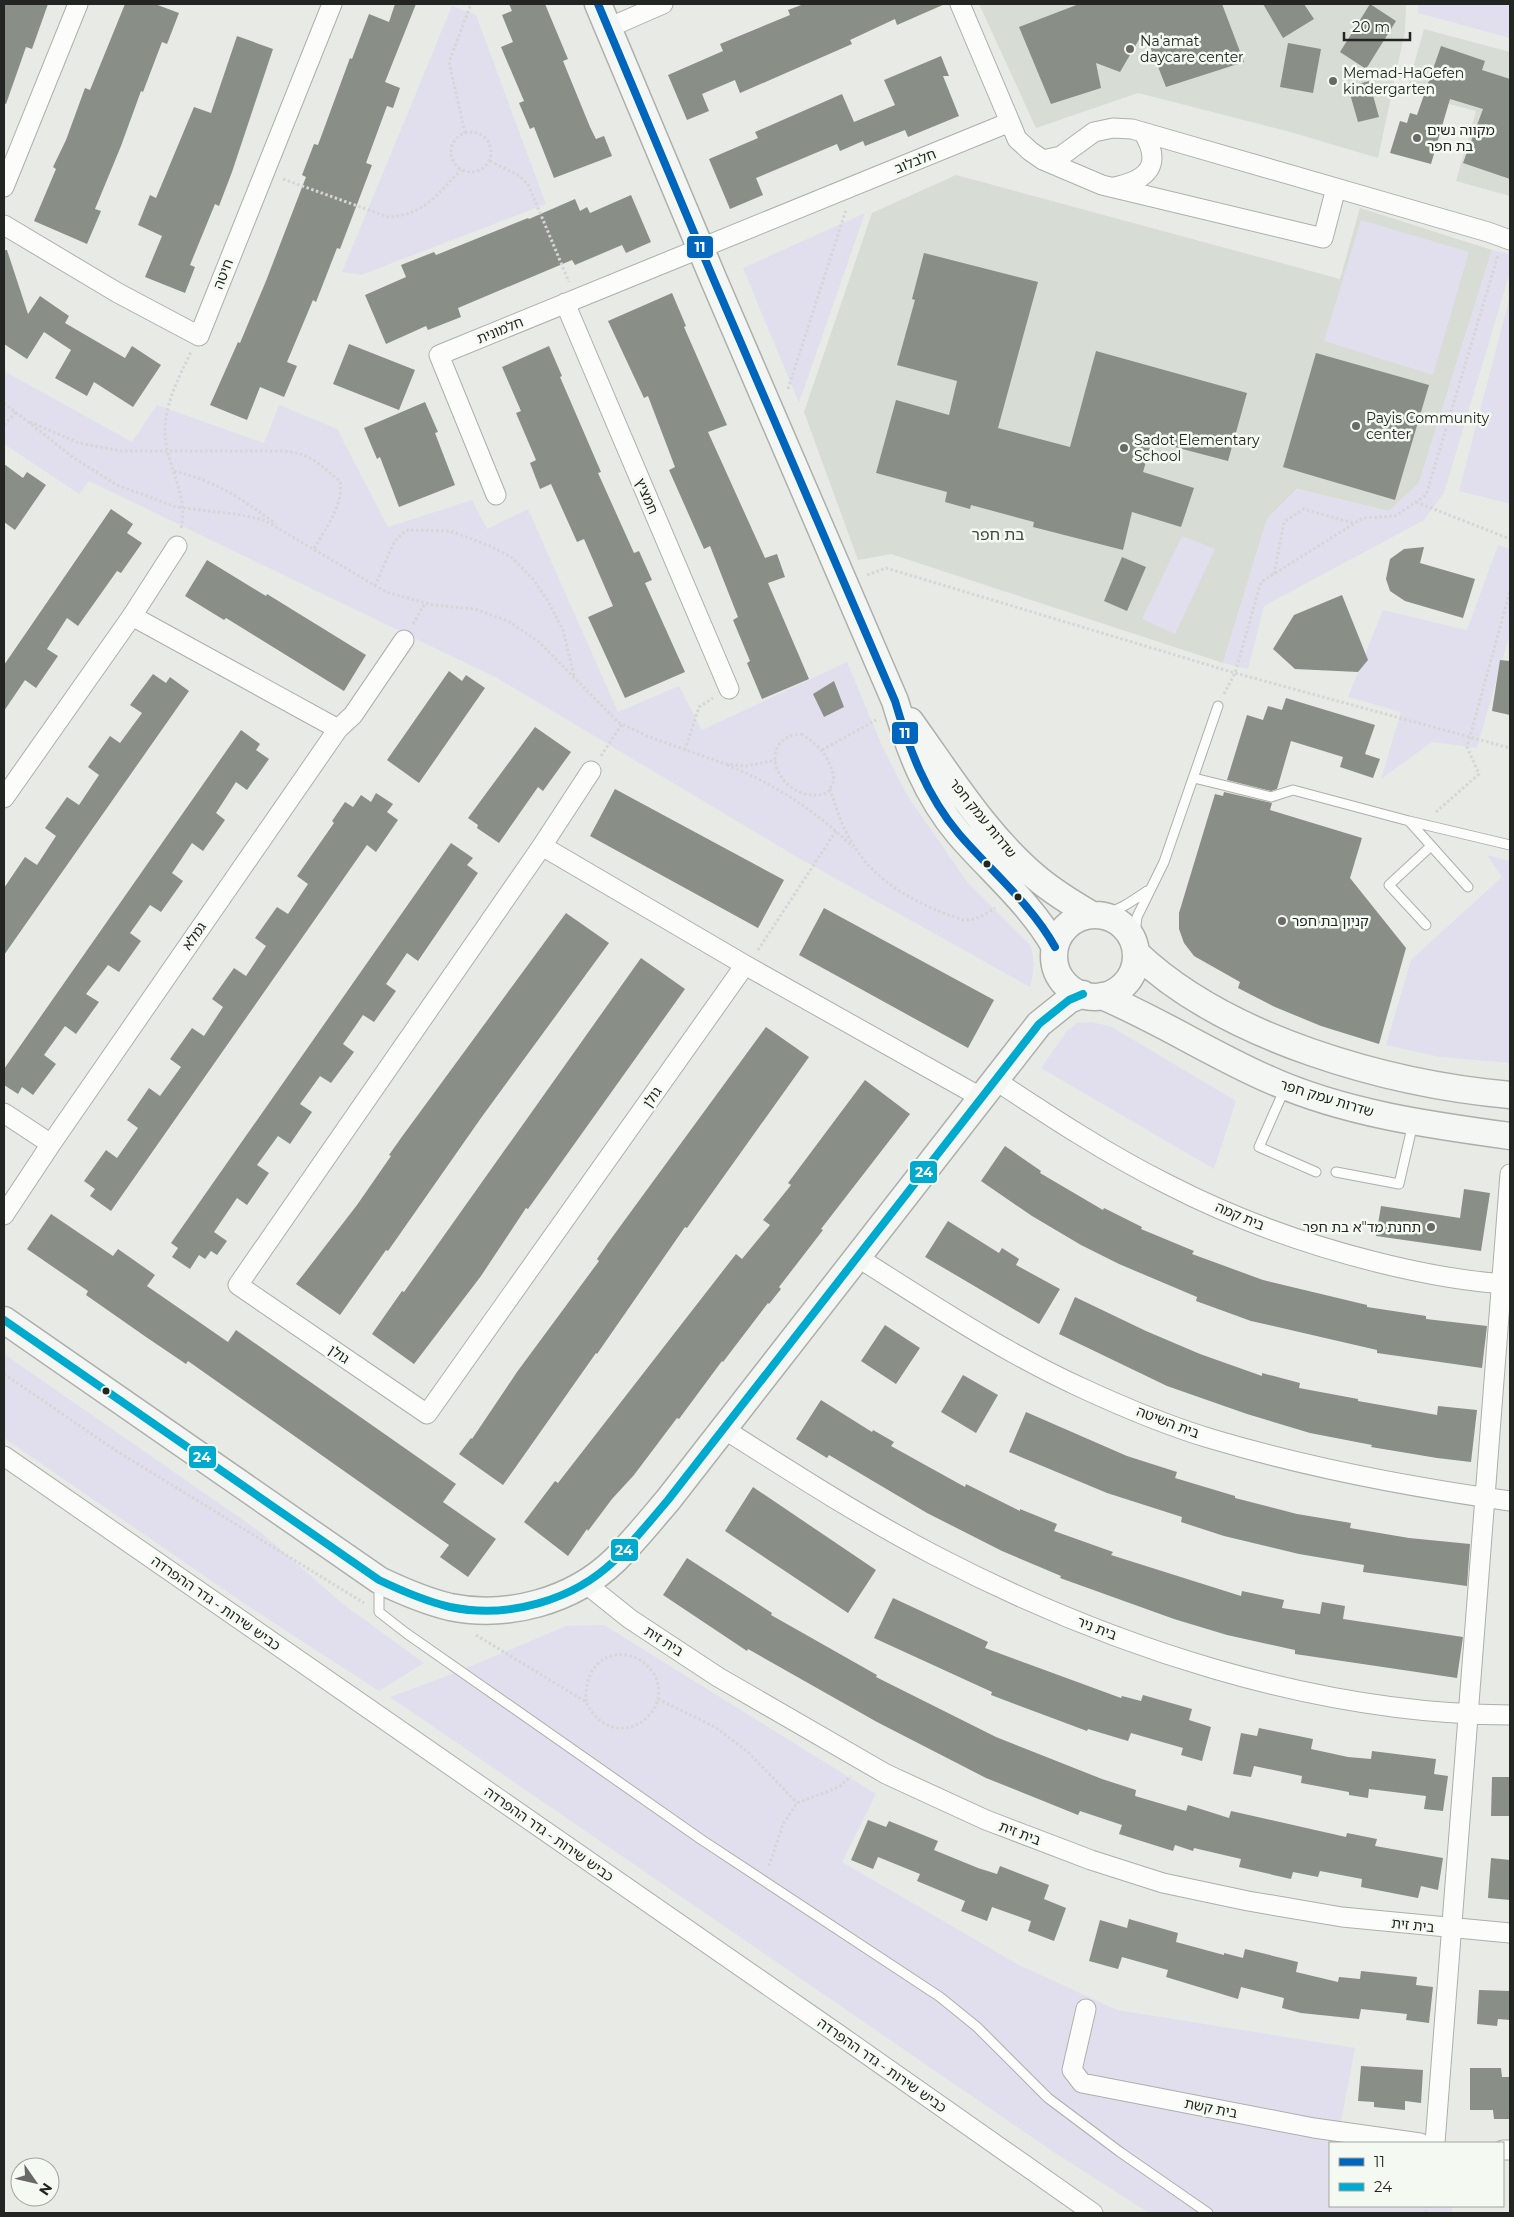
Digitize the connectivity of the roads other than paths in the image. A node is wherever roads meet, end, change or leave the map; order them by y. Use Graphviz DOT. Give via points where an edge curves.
graph roads {
  1 [pos="78,4"];
  2 [pos="332,4"];
  3 [pos="598,4"];
  4 [pos="663,4"];
  5 [pos="960,4"];
  6 [pos="608,28"];
  7 [pos="1010,122"];
  8 [pos="1094,132"];
  9 [pos="1143,132"];
  10 [pos="1043,160"];
  11 [pos="1084,178"];
  12 [pos="4,187"];
  13 [pos="1112,187"];
  14 [pos="1336,188"];
  15 [pos="4,225"];
  16 [pos="1507,239"];
  17 [pos="701,248"];
  18 [pos="571,301"];
  19 [pos="496,495"];
  20 [pos="177,546"];
  21 [pos="132,616"];
  22 [pos="404,640"];
  23 [pos="729,688"];
  24 [pos="896,706"];
  25 [pos="1218,706"];
  26 [pos="338,728"];
  27 [pos="591,771"];
  28 [pos="1194,778"];
  29 [pos="4,798"];
  30 [pos="1409,821"];
  31 [pos="1510,845"];
  32 [pos="542,846"];
  33 [pos="1432,846"];
  34 [pos="1468,887"];
  35 [pos="1150,889"];
  36 [pos="1096,915"];
  37 [pos="1426,925"];
  38 [pos="1135,947"];
  39 [pos="1055,948"];
  40 [pos="745,966"];
  41 [pos="1058,973"];
  42 [pos="1093,995"];
  43 [pos="1039,1024"];
  44 [pos="1286,1086"];
  45 [pos="989,1089"];
  46 [pos="1510,1095"];
  47 [pos="4,1112"];
  48 [pos="1413,1121"];
  49 [pos="1510,1136"];
  50 [pos="51,1144"];
  51 [pos="1316,1172"];
  52 [pos="1336,1172"];
  53 [pos="1510,1174"];
  54 [pos="4,1215"];
  55 [pos="857,1257"];
  56 [pos="1506,1284"];
  57 [pos="4,1320"];
  58 [pos="724,1429"];
  59 [pos="4,1456"];
  60 [pos="1485,1498"];
  61 [pos="1510,1501"];
  62 [pos="379,1580"];
  63 [pos="585,1583"];
  64 [pos="1468,1713"];
  65 [pos="1510,1715"];
  66 [pos="1451,1929"];
  67 [pos="1510,1933"];
  68 [pos="1086,2009"];
  69 [pos="1413,2142"];
  70 [pos="1434,2142"];
  71 [pos="1093,2213"];
  72 [pos="1208,2213"];
  1 -- 12 [label="street"];
  2 -- 15 [label="street, חיטה" via="199,336 118,293"];
  3 -- 6 [label="street, שדרות עמק חפר"];
  4 -- 6 [label="street"];
  5 -- 7 [label="street"];
  6 -- 17 [label="street, שדרות עמק חפר"];
  7 -- 10 [label="street" via="1017,139"];
  7 -- 17 [label="street, חלבלוב"];
  8 -- 9 [label="street" via="1113,128"];
  8 -- 10 [label="street" via="1061,156"];
  8 -- 11 [label="street" via="1081,149 1078,161"];
  9 -- 13 [label="street" via="1152,153 1148,172 1139,179"];
  9 -- 14 [label="street"];
  10 -- 11 [label="street"];
  11 -- 13 [label="street"];
  13 -- 14 [label="street" via="1323,238"];
  14 -- 16 [label="street"];
  17 -- 18 [label="street, חלמונית"];
  17 -- 24 [label="street, שדרות עמק חפר"];
  18 -- 19 [label="street, חלמונית" via="439,355"];
  18 -- 23 [label="street, חמציץ"];
  20 -- 21 [label="street"];
  21 -- 26 [label="street"];
  21 -- 29 [label="street"];
  22 -- 26 [label="street, גמלא" via="353,715"];
  24 -- 36 [label="street, שדרות עמק חפר" via="970,805 1016,859 1063,898"];
  24 -- 39 [label="street, שדרות עמק חפר" via="914,760 941,810 1041,925"];
  25 -- 28 [label="lane"];
  26 -- 50 [label="street, גמלא"];
  27 -- 32 [label="street, גולן"];
  28 -- 30 [label="lane" via="1271,797 1293,790"];
  28 -- 35 [label="lane" via="1164,862"];
  30 -- 31 [label="lane"];
  30 -- 33 [label="lane"];
  32 -- 40 [label="street"];
  32 -- 40 [label="street, גולן" via="238,1284 427,1414"];
  33 -- 34 [label="lane"];
  33 -- 37 [label="lane" via="1389,885"];
  35 -- 36 [label="lane" via="1127,906"];
  35 -- 38 [label="lane" via="1137,917"];
  36 -- 38 [label="street" via="1118,922 1128,930"];
  36 -- 39 [label="street" via="1068,926"];
  38 -- 42 [label="street" via="1135,964 1124,985 1115,992"];
  38 -- 46 [label="street" via="1170,982 1213,1010 1297,1046 1418,1082"];
  39 -- 41 [label="street"];
  40 -- 45 [label="street"];
  41 -- 42 [label="street" via="1076,992"];
  41 -- 43 [label="street"];
  42 -- 43 [label="street" via="1069,1000"];
  42 -- 44 [label="street, שדרות עמק חפר" via="1142,1013 1268,1080"];
  43 -- 45 [label="street"];
  44 -- 48 [label="street, שדרות עמק חפר" via="1318,1098"];
  44 -- 51 [label="lane" via="1258,1147"];
  45 -- 55 [label="street"];
  45 -- 56 [label="street, בית קמה" via="1073,1131 1168,1185 1247,1220 1311,1243 1408,1270"];
  47 -- 50 [label="street"];
  48 -- 49 [label="street, שדרות עמק חפר"];
  48 -- 52 [label="lane" via="1399,1184"];
  50 -- 54 [label="street, גמלא"];
  53 -- 56 [label="street"];
  55 -- 58 [label="street"];
  55 -- 60 [label="street, בית השיטה" via="1028,1360 1081,1388 1152,1417 1210,1438 1296,1462"];
  56 -- 60 [label="street"];
  57 -- 62 [label="street"];
  58 -- 63 [label="street" via="640,1534 614,1561"];
  58 -- 64 [label="street, בית ניר" via="824,1493 936,1556 1104,1631 1254,1680 1341,1699"];
  59 -- 71 [label="street, כביש שירות - גדר ההפרדה"];
  60 -- 61 [label="street, בית השיטה"];
  60 -- 64 [label="street"];
  62 -- 63 [label="street" via="409,1595 442,1605 487,1611 521,1608 551,1600"];
  62 -- 72 [label="lane" via="379,1612 702,1840 940,1997 977,2027 1048,2098"];
  63 -- 66 [label="street, בית זית" via="630,1619 718,1676 864,1762 986,1820 1163,1883 1342,1917"];
  64 -- 65 [label="street, בית ניר"];
  64 -- 66 [label="street"];
  66 -- 67 [label="street, בית זית"];
  66 -- 70 [label="street"];
  68 -- 69 [label="street, בית קשת" via="1072,2070 1082,2083 1314,2128"];
}
